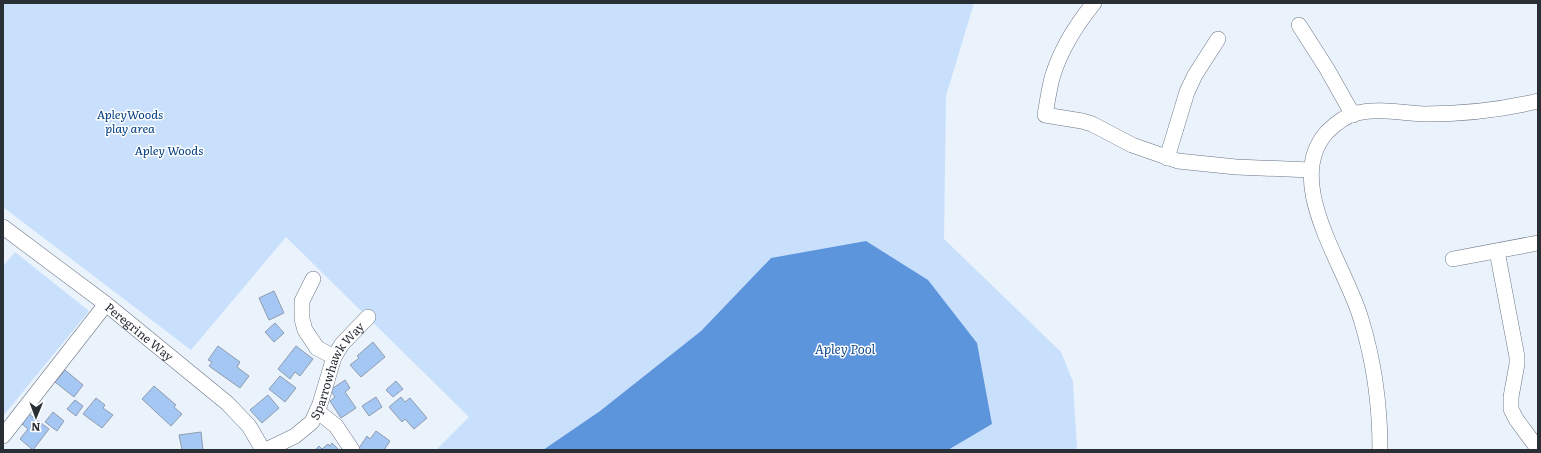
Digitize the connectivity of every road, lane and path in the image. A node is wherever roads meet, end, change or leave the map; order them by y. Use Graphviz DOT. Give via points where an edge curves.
graph roads {
  1 [pos="1094,3"];
  2 [pos="1298,25"];
  3 [pos="1218,39"];
  4 [pos="1538,101"];
  5 [pos="1353,115"];
  6 [pos="1167,158"];
  7 [pos="1311,170"];
  8 [pos="4,230"];
  9 [pos="1538,243"];
  10 [pos="1497,251"];
  11 [pos="1453,259"];
  12 [pos="313,279"];
  13 [pos="106,304"];
  14 [pos="368,317"];
  15 [pos="334,357"];
  16 [pos="317,411"];
  17 [pos="3,436"];
  18 [pos="1535,448"];
  19 [pos="263,450"];
  20 [pos="266,450"];
  21 [pos="352,450"];
  22 [pos="1380,450"];
  1 -- 6 [label="street" via="1071,35 1062,54 1052,77 1045,115 1092,124 1132,145"];
  2 -- 5 [label="street"];
  3 -- 6 [label="street" via="1187,92"];
  4 -- 5 [label="street" via="1506,108 1459,112 1424,114 1367,111"];
  5 -- 7 [label="street" via="1338,122 1324,136 1317,146"];
  6 -- 7 [label="street" via="1189,163"];
  7 -- 22 [label="street" via="1315,208 1352,295 1366,337 1377,395"];
  8 -- 13 [label="street, Peregrine Way"];
  9 -- 10 [label="street"];
  10 -- 11 [label="street"];
  10 -- 18 [label="street" via="1517,357 1511,409"];
  12 -- 15 [label="street" via="302,301 302,319 305,330 317,348"];
  13 -- 17 [label="street"];
  13 -- 19 [label="street, Peregrine Way" via="227,403 250,426"];
  14 -- 15 [label="street, Sparrowhawk Way" via="342,344"];
  15 -- 16 [label="street, Sparrowhawk Way"];
  16 -- 20 [label="street, Sparrowhawk Way" via="312,422 295,436"];
  16 -- 21 [label="street" via="336,426"];
}
